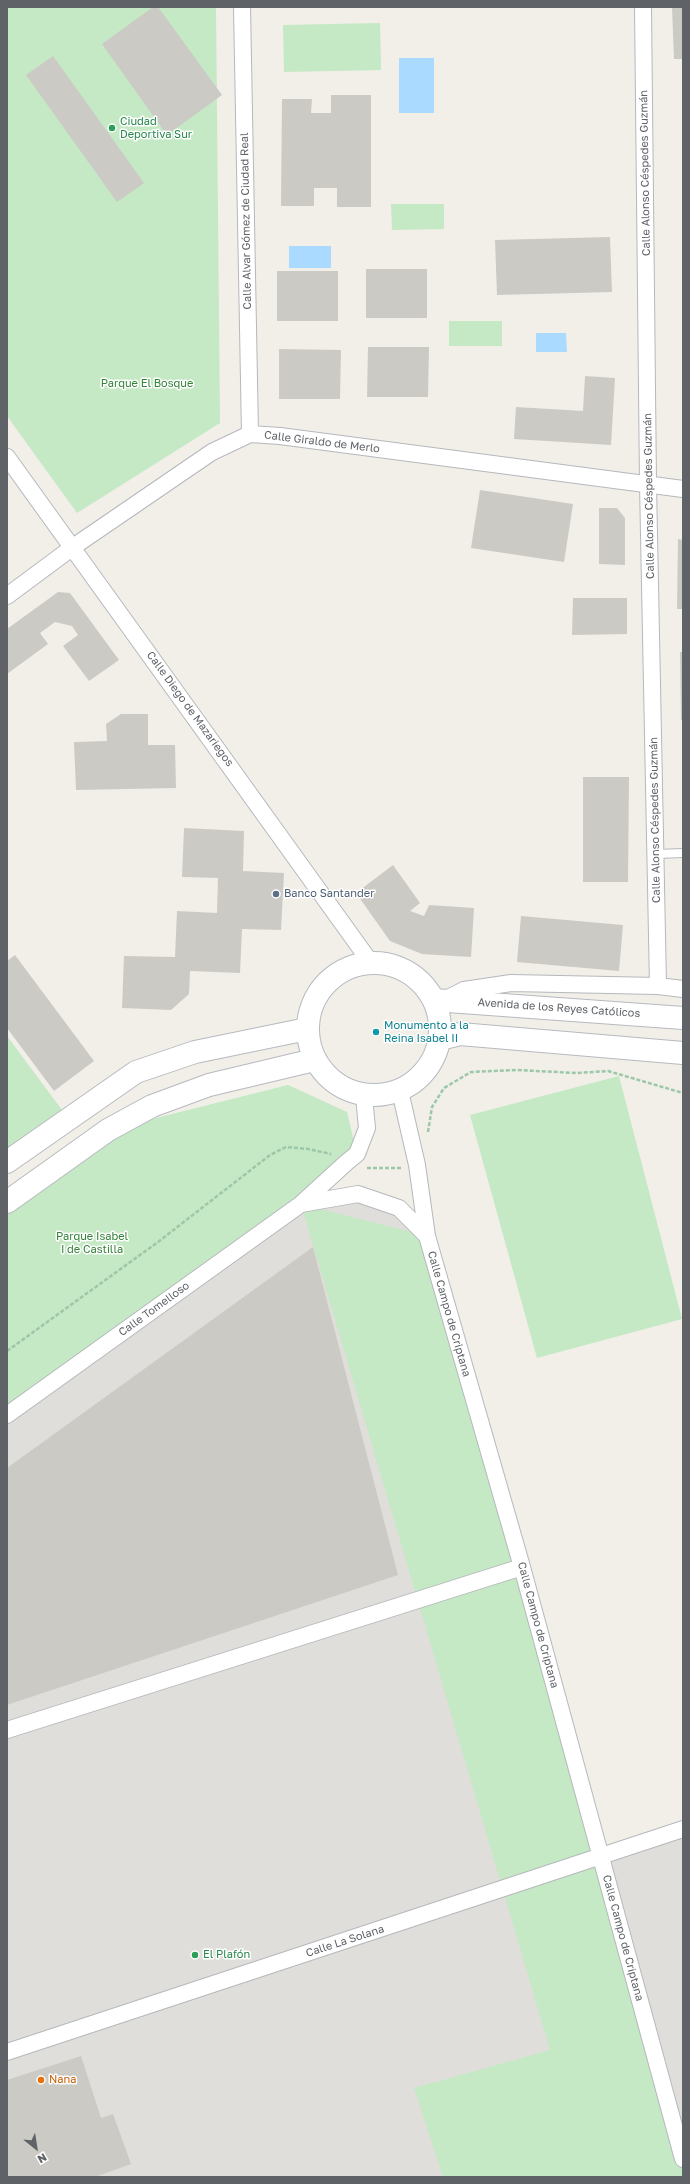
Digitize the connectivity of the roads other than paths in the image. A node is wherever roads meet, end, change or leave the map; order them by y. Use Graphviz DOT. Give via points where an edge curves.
graph roads {
  1 [pos="242,7"];
  2 [pos="643,7"];
  3 [pos="250,434"];
  4 [pos="7,457"];
  5 [pos="648,484"];
  6 [pos="683,489"];
  7 [pos="73,547"];
  8 [pos="7,596"];
  9 [pos="683,852"];
  10 [pos="656,854"];
  11 [pos="371,963"];
  12 [pos="658,986"];
  13 [pos="683,989"];
  14 [pos="439,1000"];
  15 [pos="683,1018"];
  16 [pos="307,1029"];
  17 [pos="440,1039"];
  18 [pos="675,1055"];
  19 [pos="314,1060"];
  20 [pos="400,1091"];
  21 [pos="364,1096"];
  22 [pos="7,1162"];
  23 [pos="7,1202"];
  24 [pos="301,1204"];
  25 [pos="427,1236"];
  26 [pos="7,1415"];
  27 [pos="522,1567"];
  28 [pos="7,1730"];
  29 [pos="683,1829"];
  30 [pos="601,1856"];
  31 [pos="7,2052"];
  32 [pos="683,2158"];
  1 -- 3 [label="street, Calle Alvar Gómez de Ciudad Real"];
  2 -- 5 [label="street, Calle Alonso Céspedes Guzmán"];
  3 -- 5 [label="street, Calle Giraldo de Merlo"];
  3 -- 7 [label="street, Calle Giraldo de Merlo" via="212,452"];
  4 -- 7 [label="street, Calle Diego de Mazariegos"];
  5 -- 6 [label="street, Calle Giraldo de Merlo"];
  5 -- 10 [label="street, Calle Alonso Céspedes Guzmán"];
  7 -- 8 [label="street, Calle Giraldo de Merlo"];
  7 -- 11 [label="street, Calle Diego de Mazariegos"];
  9 -- 10 [label="lane"];
  10 -- 12 [label="street, Calle Alonso Céspedes Guzmán"];
  11 -- 14 [label="main road" via="397,966 415,977"];
  11 -- 16 [label="main road" via="341,971 328,981 314,1000"];
  12 -- 13 [label="street"];
  12 -- 14 [label="street" via="511,983 464,990"];
  14 -- 15 [label="main road, Avenida de los Reyes Católicos"];
  14 -- 17 [label="main road"];
  16 -- 19 [label="main road"];
  16 -- 22 [label="main road" via="195,1052 136,1072"];
  17 -- 18 [label="main road" via="460,1034"];
  17 -- 20 [label="main road" via="430,1065 417,1080"];
  19 -- 21 [label="main road" via="330,1080 341,1088"];
  19 -- 23 [label="main road" via="209,1086 152,1106 108,1130"];
  20 -- 21 [label="main road"];
  20 -- 25 [label="street, Calle Campo de Criptana" via="417,1165"];
  21 -- 24 [label="street, Calle Tomelloso" via="367,1128 357,1154"];
  24 -- 25 [label="street, Calle Tomelloso" via="358,1194 399,1208"];
  24 -- 26 [label="street, Calle Tomelloso"];
  25 -- 27 [label="street, Calle Campo de Criptana"];
  27 -- 28 [label="street"];
  27 -- 30 [label="street, Calle Campo de Criptana"];
  29 -- 30 [label="street, Calle La Solana"];
  30 -- 31 [label="street, Calle La Solana"];
  30 -- 32 [label="street, Calle Campo de Criptana"];
}
